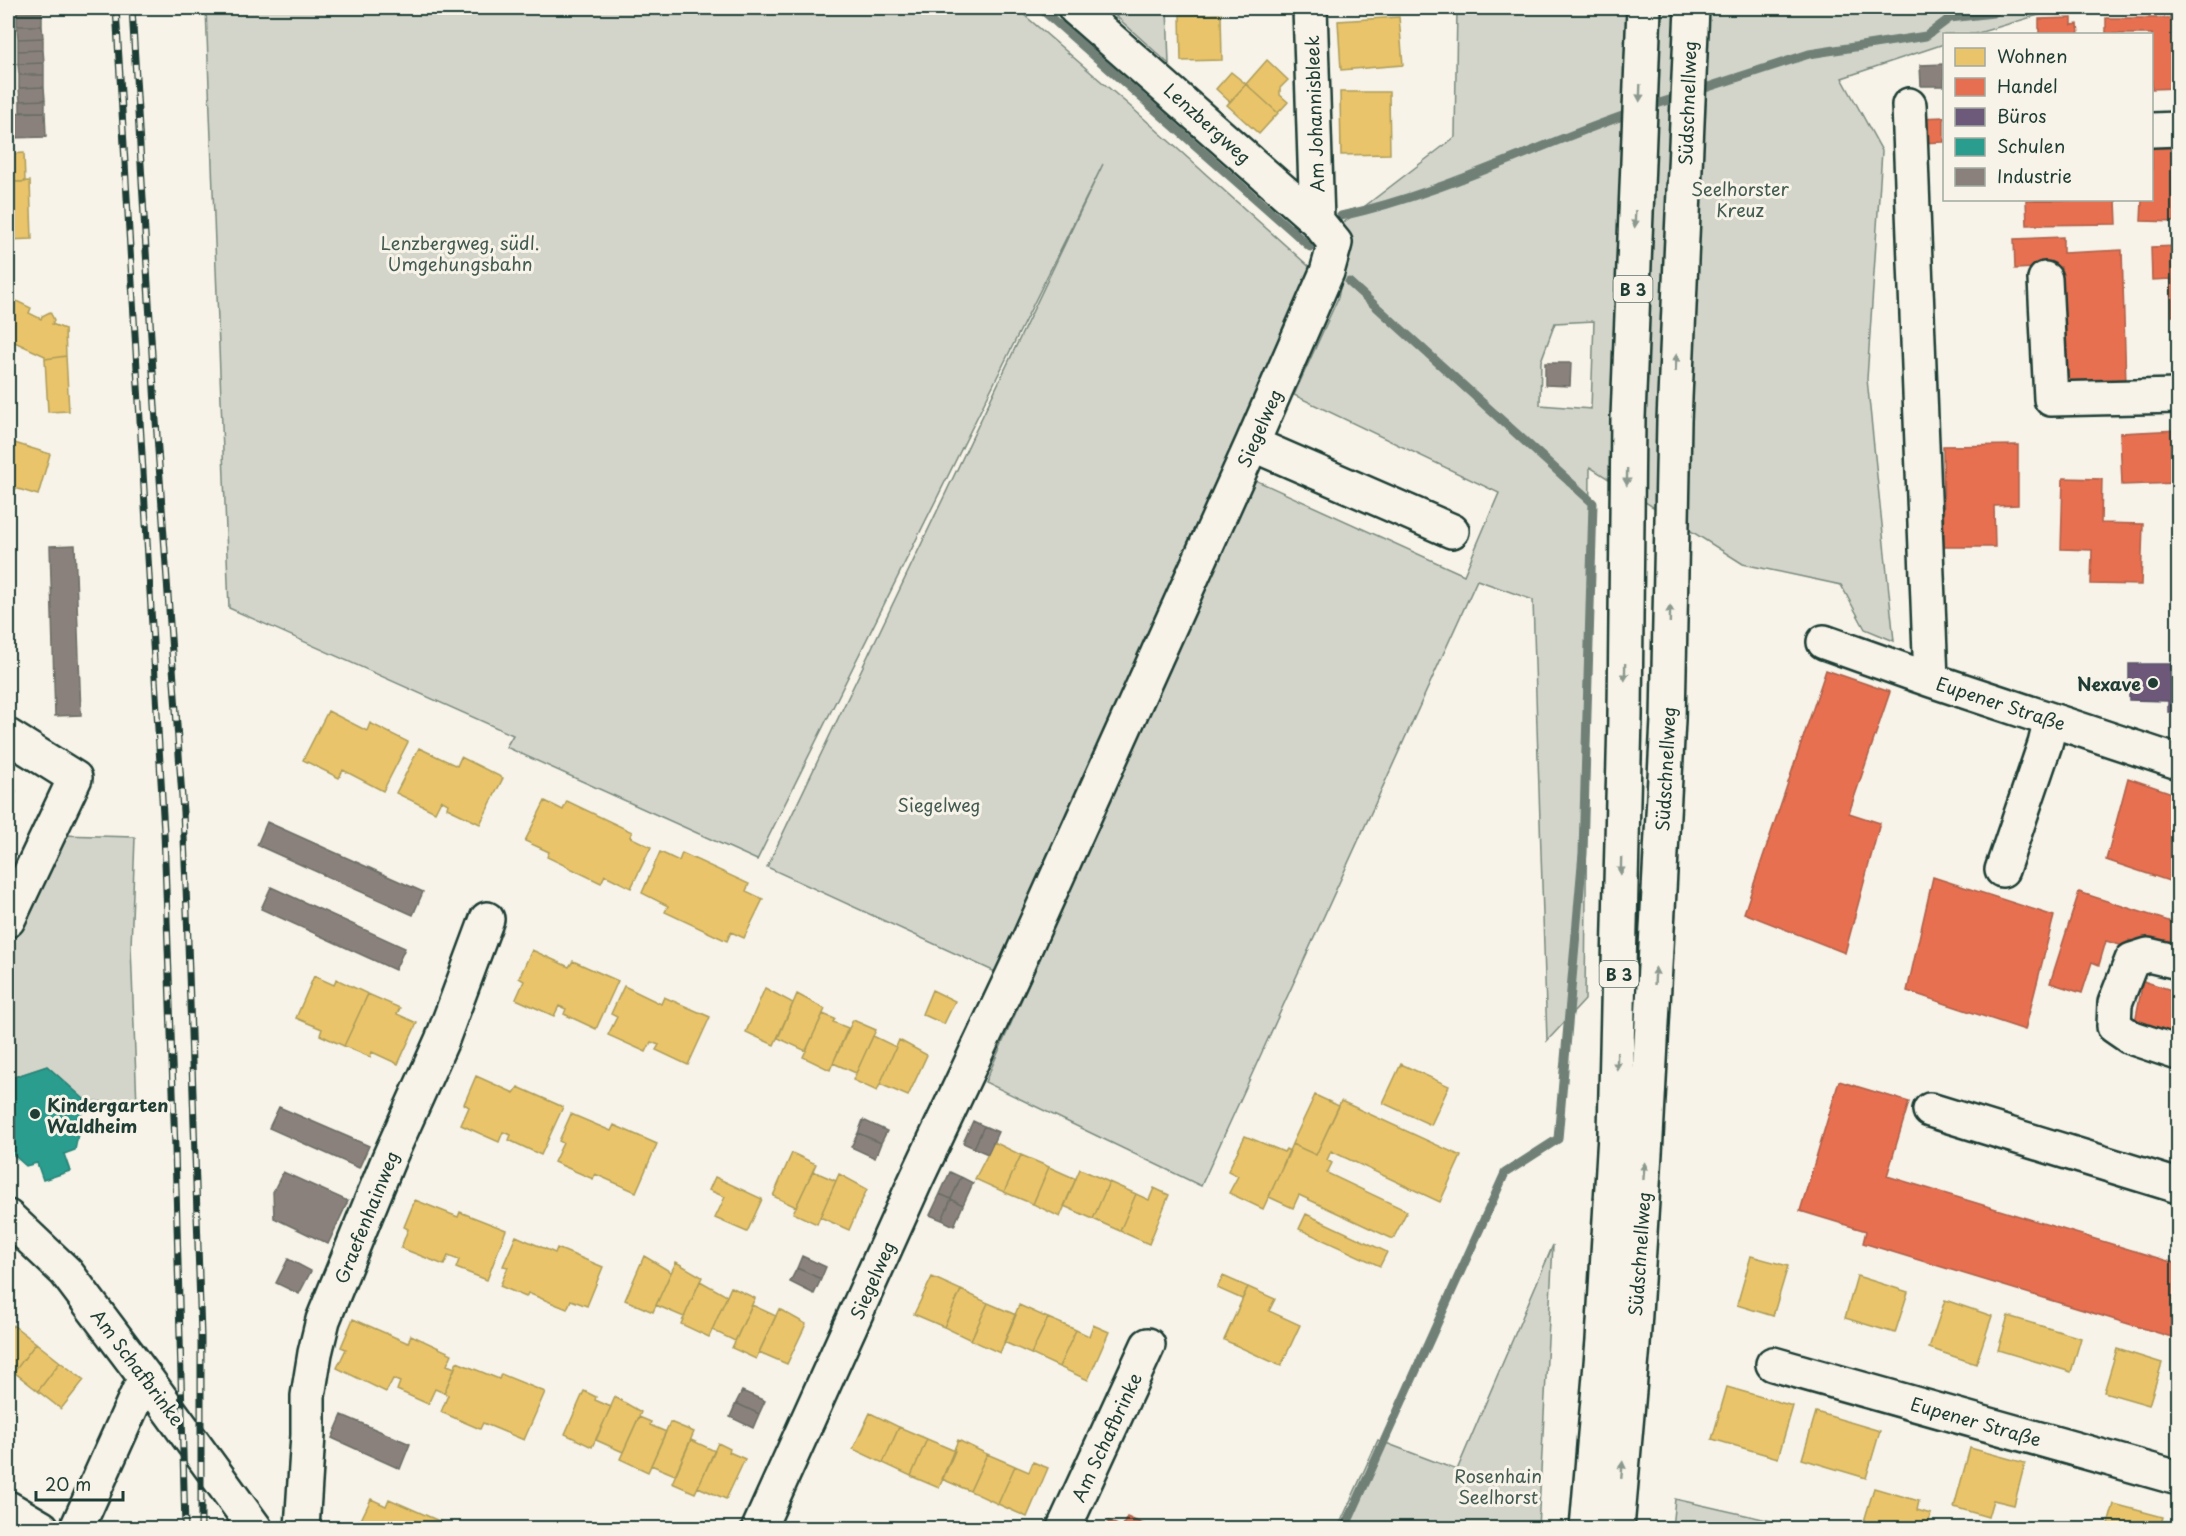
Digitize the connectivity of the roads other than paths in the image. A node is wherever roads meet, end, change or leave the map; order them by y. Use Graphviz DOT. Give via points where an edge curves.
graph roads {
  1 [pos="1076,8"];
  2 [pos="1310,8"];
  3 [pos="1691,14"];
  4 [pos="1643,21"];
  5 [pos="1909,105"];
  6 [pos="2178,129"];
  7 [pos="2153,130"];
  8 [pos="1326,232"];
  9 [pos="2045,279"];
  10 [pos="2178,396"];
  11 [pos="1252,444"];
  12 [pos="1452,531"];
  13 [pos="1824,642"];
  14 [pos="1931,680"];
  15 [pos="2051,720"];
  16 [pos="8,736"];
  17 [pos="2178,762"];
  18 [pos="2002,870"];
  19 [pos="487,919"];
  20 [pos="8,920"];
  21 [pos="2178,962"];
  22 [pos="2178,1053"];
  23 [pos="1930,1110"];
  24 [pos="2178,1186"];
  25 [pos="8,1217"];
  26 [pos="1148,1345"];
  27 [pos="1773,1364"];
  28 [pos="145,1377"];
  29 [pos="2178,1478"];
  30 [pos="8,1508"];
  31 [pos="42,1528"];
  32 [pos="77,1528"];
  33 [pos="255,1528"];
  34 [pos="302,1528"];
  35 [pos="759,1528"];
  36 [pos="1064,1528"];
  37 [pos="1587,1528"];
  38 [pos="1617,1528"];
  1 -- 8 [label="main road, Lenzbergweg"];
  2 -- 8 [label="main road, Am Johannisbleek"];
  38 -- 3 [label="main road, Südschnellweg / B 3, one-way" via="1636,1310 1666,744 1674,422"];
  4 -- 37 [label="main road, Südschnellweg / B 3, one-way" via="1628,418 1615,1134"];
  5 -- 14 [label="main road"];
  6 -- 7 [label="main road"];
  8 -- 11 [label="main road, Siegelweg" via="1328,272"];
  9 -- 10 [label="main road" via="2051,399"];
  11 -- 12 [label="main road"];
  11 -- 35 [label="main road, Siegelweg"];
  13 -- 14 [label="main road, Eupener Straße"];
  14 -- 15 [label="main road, Eupener Straße"];
  15 -- 17 [label="main road, Eupener Straße"];
  15 -- 18 [label="main road"];
  16 -- 20 [label="main road" via="75,777"];
  19 -- 34 [label="main road, Graefenhainweg" via="442,1040 323,1320 308,1396"];
  21 -- 22 [label="main road" via="2148,955 2132,960 2115,1003 2114,1026 2130,1037"];
  23 -- 24 [label="main road"];
  25 -- 28 [label="main road, Am Schafbrinke" via="66,1272"];
  26 -- 36 [label="main road, Am Schafbrinke"];
  27 -- 29 [label="main road, Eupener Straße"];
  28 -- 32 [label="main road"];
  28 -- 33 [label="main road, Am Schafbrinke"];
  30 -- 31 [label="main road"];
}
